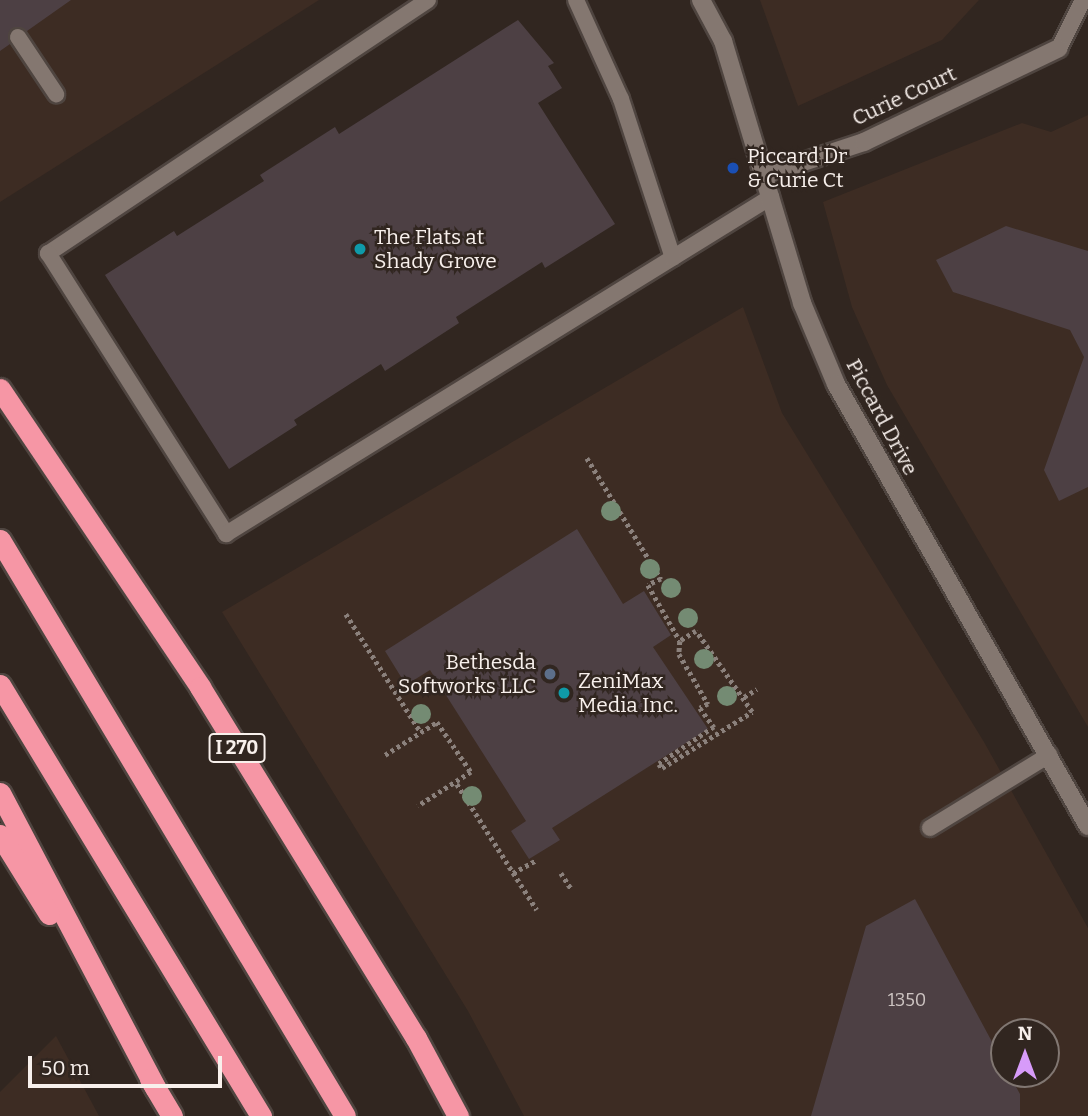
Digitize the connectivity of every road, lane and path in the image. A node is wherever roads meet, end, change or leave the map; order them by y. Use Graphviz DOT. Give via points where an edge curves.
graph roads {
  1 [pos="428,0"];
  2 [pos="576,0"];
  3 [pos="701,0"];
  4 [pos="1083,0"];
  5 [pos="18,37"];
  6 [pos="1059,48"];
  7 [pos="56,94"];
  8 [pos="764,175"];
  9 [pos="771,197"];
  10 [pos="673,258"];
  11 [pos="0,389"];
  12 [pos="587,458"];
  13 [pos="0,540"];
  14 [pos="346,614"];
  15 [pos="680,641"];
  16 [pos="0,685"];
  17 [pos="757,689"];
  18 [pos="744,697"];
  19 [pos="420,731"];
  20 [pos="385,755"];
  21 [pos="1049,755"];
  22 [pos="457,784"];
  23 [pos="0,793"];
  24 [pos="418,806"];
  25 [pos="1088,826"];
  26 [pos="930,828"];
  27 [pos="0,835"];
  28 [pos="535,861"];
  29 [pos="513,873"];
  30 [pos="561,873"];
  31 [pos="572,890"];
  32 [pos="537,910"];
  33 [pos="156,1089"];
  34 [pos="172,1116"];
  35 [pos="261,1116"];
  36 [pos="345,1116"];
  37 [pos="458,1116"];
  1 -- 10 [label="lane" via="48,253 226,534"];
  2 -- 10 [label="lane" via="621,99"];
  3 -- 8 [label="street, Piccard Drive" via="723,41"];
  4 -- 6 [label="lane"];
  5 -- 7 [label="lane"];
  6 -- 8 [label="street, Curie Court" via="864,142"];
  8 -- 9 [label="street, Piccard Drive"];
  9 -- 10 [label="lane"];
  9 -- 21 [label="street, Piccard Drive" via="802,303 836,384"];
  11 -- 37 [label="highway, I 270" via="200,687 416,1038"];
  12 -- 15 [label="path" via="661,579 648,585"];
  13 -- 36 [label="highway"];
  14 -- 19 [label="path"];
  15 -- 18 [label="path" via="696,631"];
  15 -- 18 [label="path" via="678,654 708,704 700,708 714,727 659,764 662,768 752,712"];
  16 -- 35 [label="highway"];
  17 -- 18 [label="path"];
  19 -- 20 [label="path"];
  19 -- 22 [label="path" via="437,722 451,742 471,772"];
  21 -- 25 [label="street, Piccard Drive"];
  21 -- 26 [label="lane"];
  22 -- 24 [label="path"];
  22 -- 29 [label="path"];
  23 -- 33 [label="highway"];
  27 -- 33 [label="highway"];
  28 -- 29 [label="path"];
  29 -- 32 [label="path"];
  30 -- 31 [label="path"];
  33 -- 34 [label="highway"];
}
